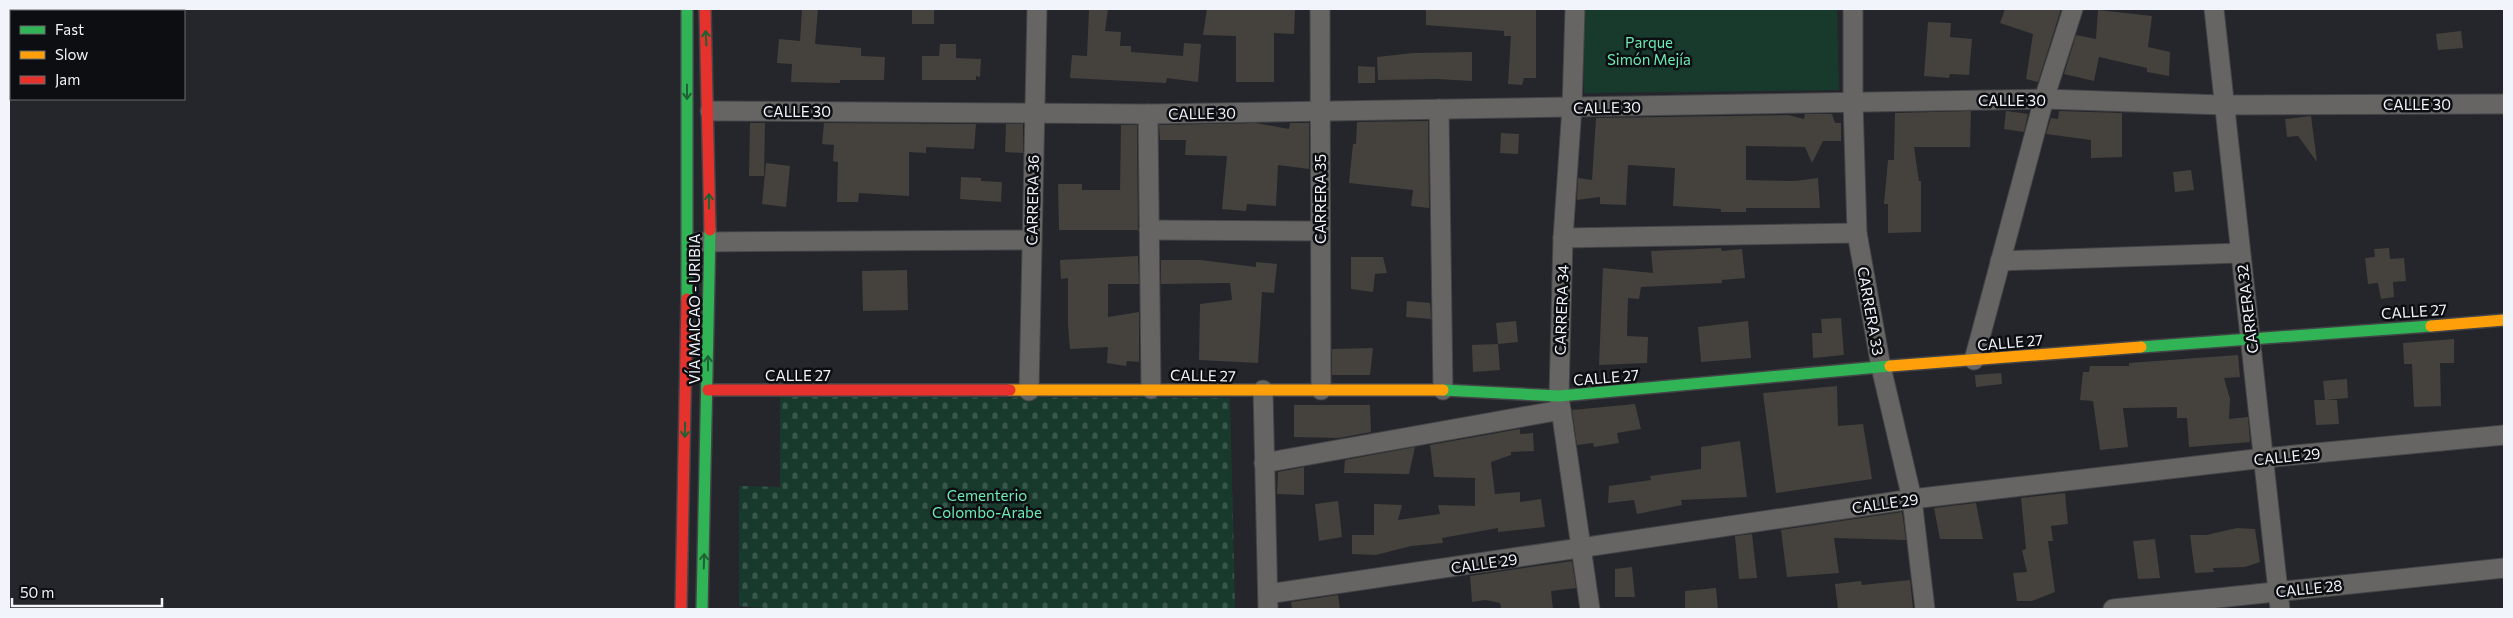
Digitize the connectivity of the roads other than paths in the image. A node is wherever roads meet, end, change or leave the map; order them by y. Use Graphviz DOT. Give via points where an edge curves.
graph roads {
  1 [pos="687,9"];
  2 [pos="705,9"];
  3 [pos="1036,9"];
  4 [pos="1320,9"];
  5 [pos="1575,9"];
  6 [pos="1853,9"];
  7 [pos="2073,9"];
  8 [pos="2214,9"];
  9 [pos="2044,99"];
  10 [pos="1853,102"];
  11 [pos="2504,104"];
  12 [pos="2223,105"];
  13 [pos="1572,107"];
  14 [pos="1439,109"];
  15 [pos="1320,110"];
  16 [pos="710,111"];
  17 [pos="1033,112"];
  18 [pos="1148,114"];
  19 [pos="1149,230"];
  20 [pos="1320,231"];
  21 [pos="1857,232"];
  22 [pos="1563,238"];
  23 [pos="1031,240"];
  24 [pos="688,242"];
  25 [pos="709,242"];
  26 [pos="2240,253"];
  27 [pos="2000,261"];
  28 [pos="2504,320"];
  29 [pos="2250,338"];
  30 [pos="1974,360"];
  31 [pos="1881,367"];
  32 [pos="1151,389"];
  33 [pos="708,390"];
  34 [pos="1264,390"];
  35 [pos="1321,390"];
  36 [pos="1443,390"];
  37 [pos="1029,391"];
  38 [pos="1560,403"];
  39 [pos="2504,435"];
  40 [pos="2264,458"];
  41 [pos="1264,463"];
  42 [pos="1912,498"];
  43 [pos="1582,549"];
  44 [pos="2504,568"];
  45 [pos="2278,590"];
  46 [pos="1268,602"];
  47 [pos="680,609"];
  48 [pos="702,609"];
  49 [pos="1590,609"];
  50 [pos="1925,609"];
  51 [pos="2113,609"];
  52 [pos="2280,609"];
  1 -- 24 [label="street, VÍA MAICAO - URIBIA, one-way"];
  16 -- 2 [label="street, VÍA MAICAO - URIBIA, one-way"];
  3 -- 17 [label="street, CARRERA 36"];
  4 -- 15 [label="street, CARRERA 35"];
  5 -- 13 [label="street, CARRERA 34"];
  6 -- 10 [label="street, CARRERA 33"];
  7 -- 9 [label="street"];
  8 -- 12 [label="street, CARRERA 32"];
  9 -- 10 [label="street, CALLE 30"];
  9 -- 12 [label="street, CALLE 30"];
  9 -- 27 [label="street"];
  10 -- 13 [label="street, CALLE 30"];
  10 -- 21 [label="street, CARRERA 33"];
  11 -- 12 [label="street, CALLE 30"];
  12 -- 26 [label="street, CARRERA 32"];
  13 -- 14 [label="street, CALLE 30"];
  13 -- 22 [label="street, CARRERA 34"];
  14 -- 15 [label="street, CALLE 30"];
  14 -- 36 [label="street"];
  15 -- 18 [label="street, CALLE 30"];
  15 -- 20 [label="street, CARRERA 35"];
  16 -- 17 [label="street, CALLE 30"];
  25 -- 16 [label="street, VÍA MAICAO - URIBIA, one-way"];
  17 -- 18 [label="street, CALLE 30"];
  17 -- 23 [label="street, CARRERA 36"];
  18 -- 19 [label="street"];
  19 -- 20 [label="street"];
  19 -- 32 [label="street"];
  20 -- 35 [label="street, CARRERA 35"];
  21 -- 22 [label="street"];
  21 -- 31 [label="street, CARRERA 33"];
  22 -- 38 [label="street, CARRERA 34"];
  23 -- 25 [label="street"];
  23 -- 37 [label="street, CARRERA 36"];
  24 -- 25 [label="street"];
  24 -- 47 [label="street, VÍA MAICAO - URIBIA, one-way"];
  33 -- 25 [label="street, VÍA MAICAO - URIBIA, one-way"];
  26 -- 27 [label="street"];
  26 -- 29 [label="street, CARRERA 32"];
  27 -- 30 [label="street"];
  28 -- 29 [label="street, CALLE 27"];
  29 -- 30 [label="street, CALLE 27"];
  29 -- 40 [label="street, CARRERA 32"];
  30 -- 31 [label="street, CALLE 27"];
  31 -- 38 [label="street, CALLE 27"];
  31 -- 42 [label="street, CARRERA 33"];
  32 -- 34 [label="street, CALLE 27"];
  32 -- 37 [label="street, CALLE 27"];
  33 -- 37 [label="street, CALLE 27"];
  48 -- 33 [label="street, VÍA MAICAO - URIBIA, one-way"];
  34 -- 35 [label="street, CALLE 27"];
  34 -- 41 [label="street"];
  35 -- 36 [label="street, CALLE 27"];
  36 -- 38 [label="street, CALLE 27"];
  38 -- 41 [label="street"];
  38 -- 43 [label="street, CARRERA 34"];
  39 -- 40 [label="street, CALLE 29"];
  40 -- 42 [label="street, CALLE 29"];
  40 -- 45 [label="street, CARRERA 32"];
  41 -- 46 [label="street"];
  42 -- 43 [label="street, CALLE 29"];
  42 -- 50 [label="street, CARRERA 33"];
  43 -- 46 [label="street, CALLE 29"];
  43 -- 49 [label="street, CARRERA 34"];
  44 -- 45 [label="street, CALLE 28"];
  45 -- 51 [label="street, CALLE 28"];
  45 -- 52 [label="street, CARRERA 32"];
}
